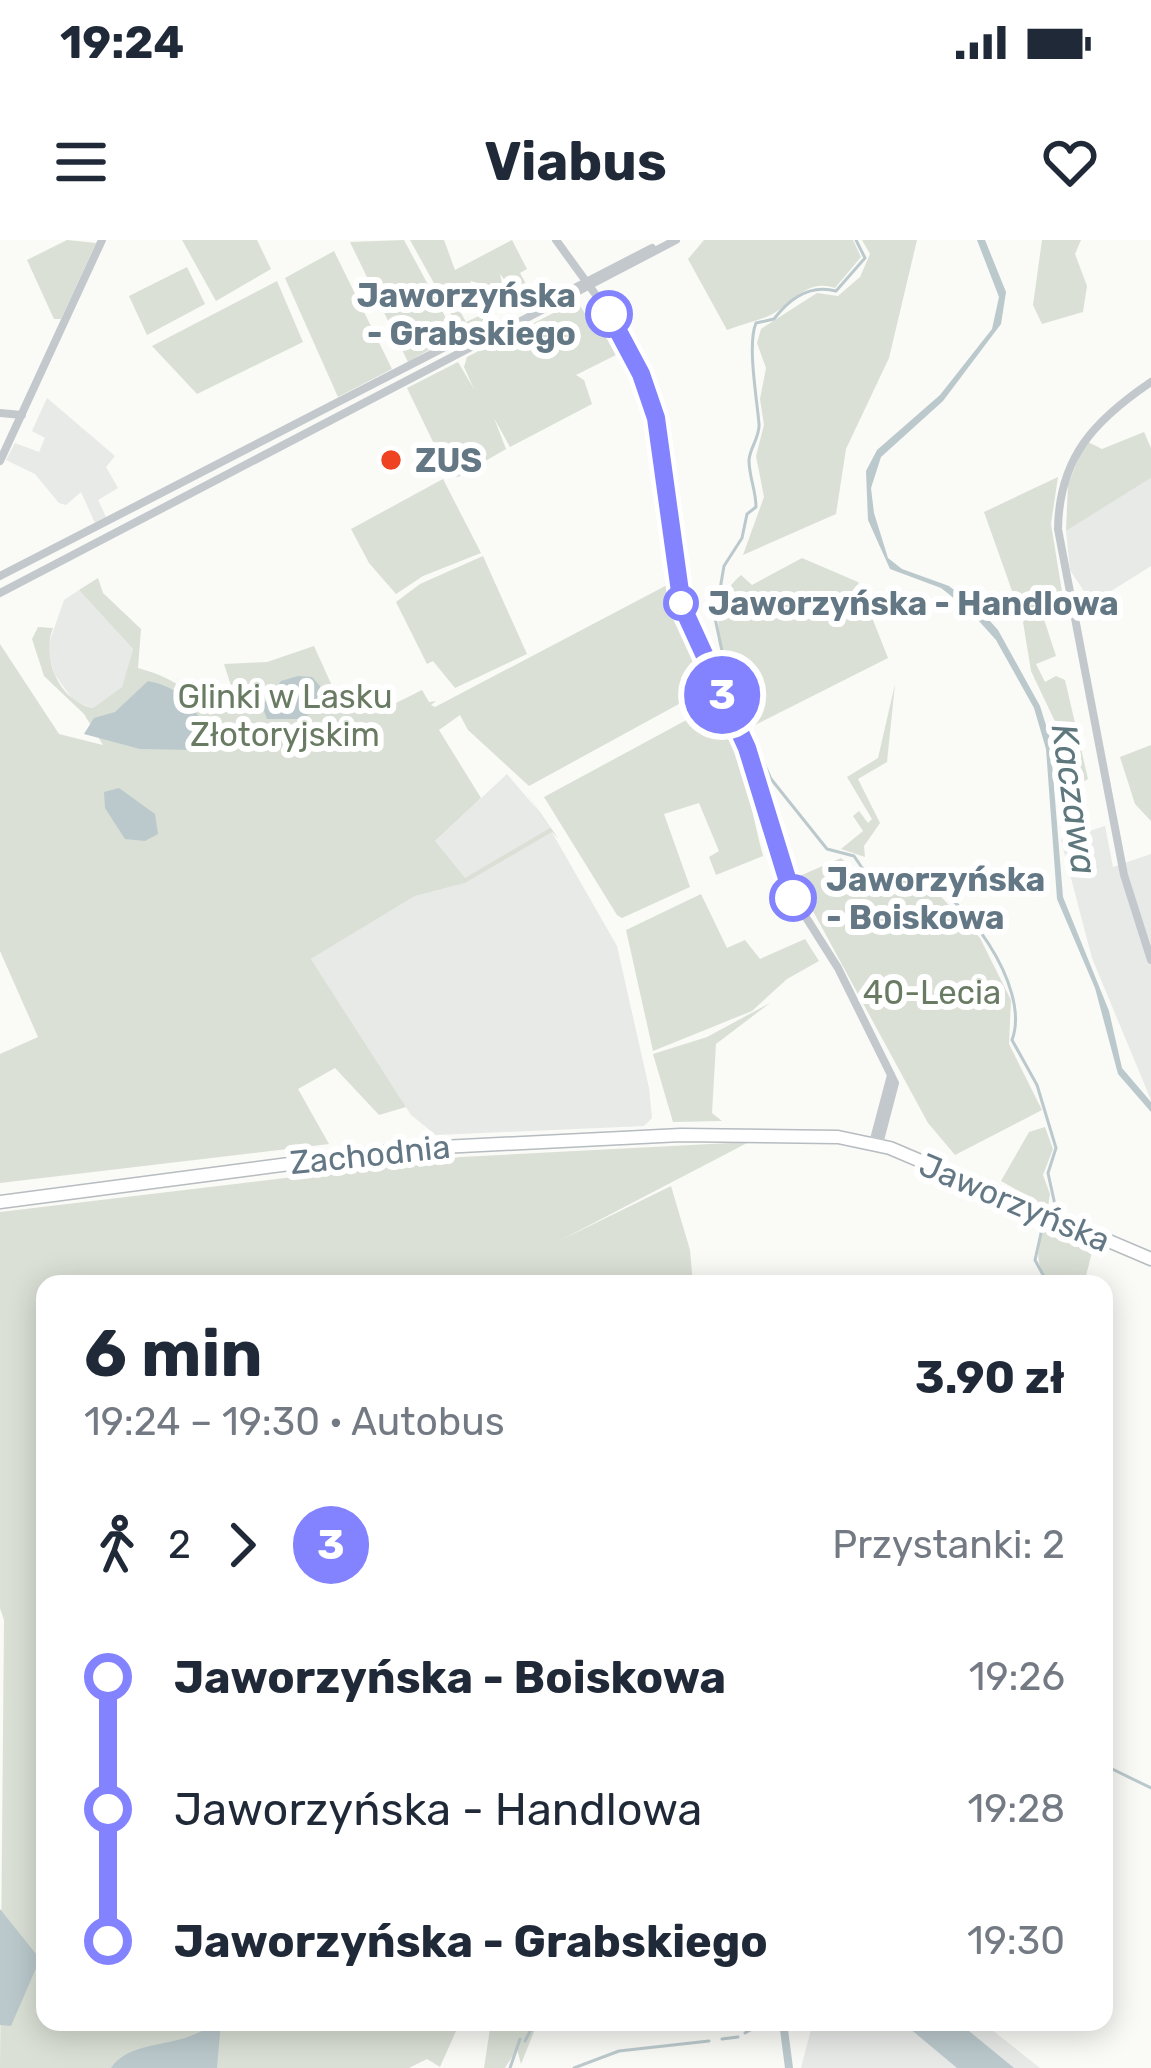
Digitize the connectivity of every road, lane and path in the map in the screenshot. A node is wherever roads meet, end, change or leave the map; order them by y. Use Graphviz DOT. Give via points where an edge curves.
graph roads {
  1 [pos="102,240"];
  2 [pos="556,240"];
  3 [pos="672,240"];
  4 [pos="589,284"];
  5 [pos="491,332"];
  6 [pos="1151,382"];
  7 [pos="0,413"];
  8 [pos="22,415"];
  9 [pos="0,460"];
  10 [pos="0,576"];
  11 [pos="0,593"];
  12 [pos="1151,960"];
  13 [pos="877,1141"];
  14 [pos="0,1202"];
  15 [pos="1146,1254"];
  1 -- 8 [label="street"];
  2 -- 4 [label="street"];
  3 -- 4 [label="street"];
  4 -- 5 [label="street"];
  4 -- 13 [label="street" via="646,386 679,596 747,748 788,886 891,1074"];
  5 -- 10 [label="street" via="450,344"];
  5 -- 11 [label="street" via="459,358"];
  6 -- 12 [label="street" via="1092,427 1066,474 1059,512 1121,862"];
  7 -- 8 [label="street"];
  8 -- 9 [label="street"];
  13 -- 14 [label="main road, Zachodnia" via="743,1134 403,1148"];
  13 -- 15 [label="main road, Jaworzyńska"];
}
